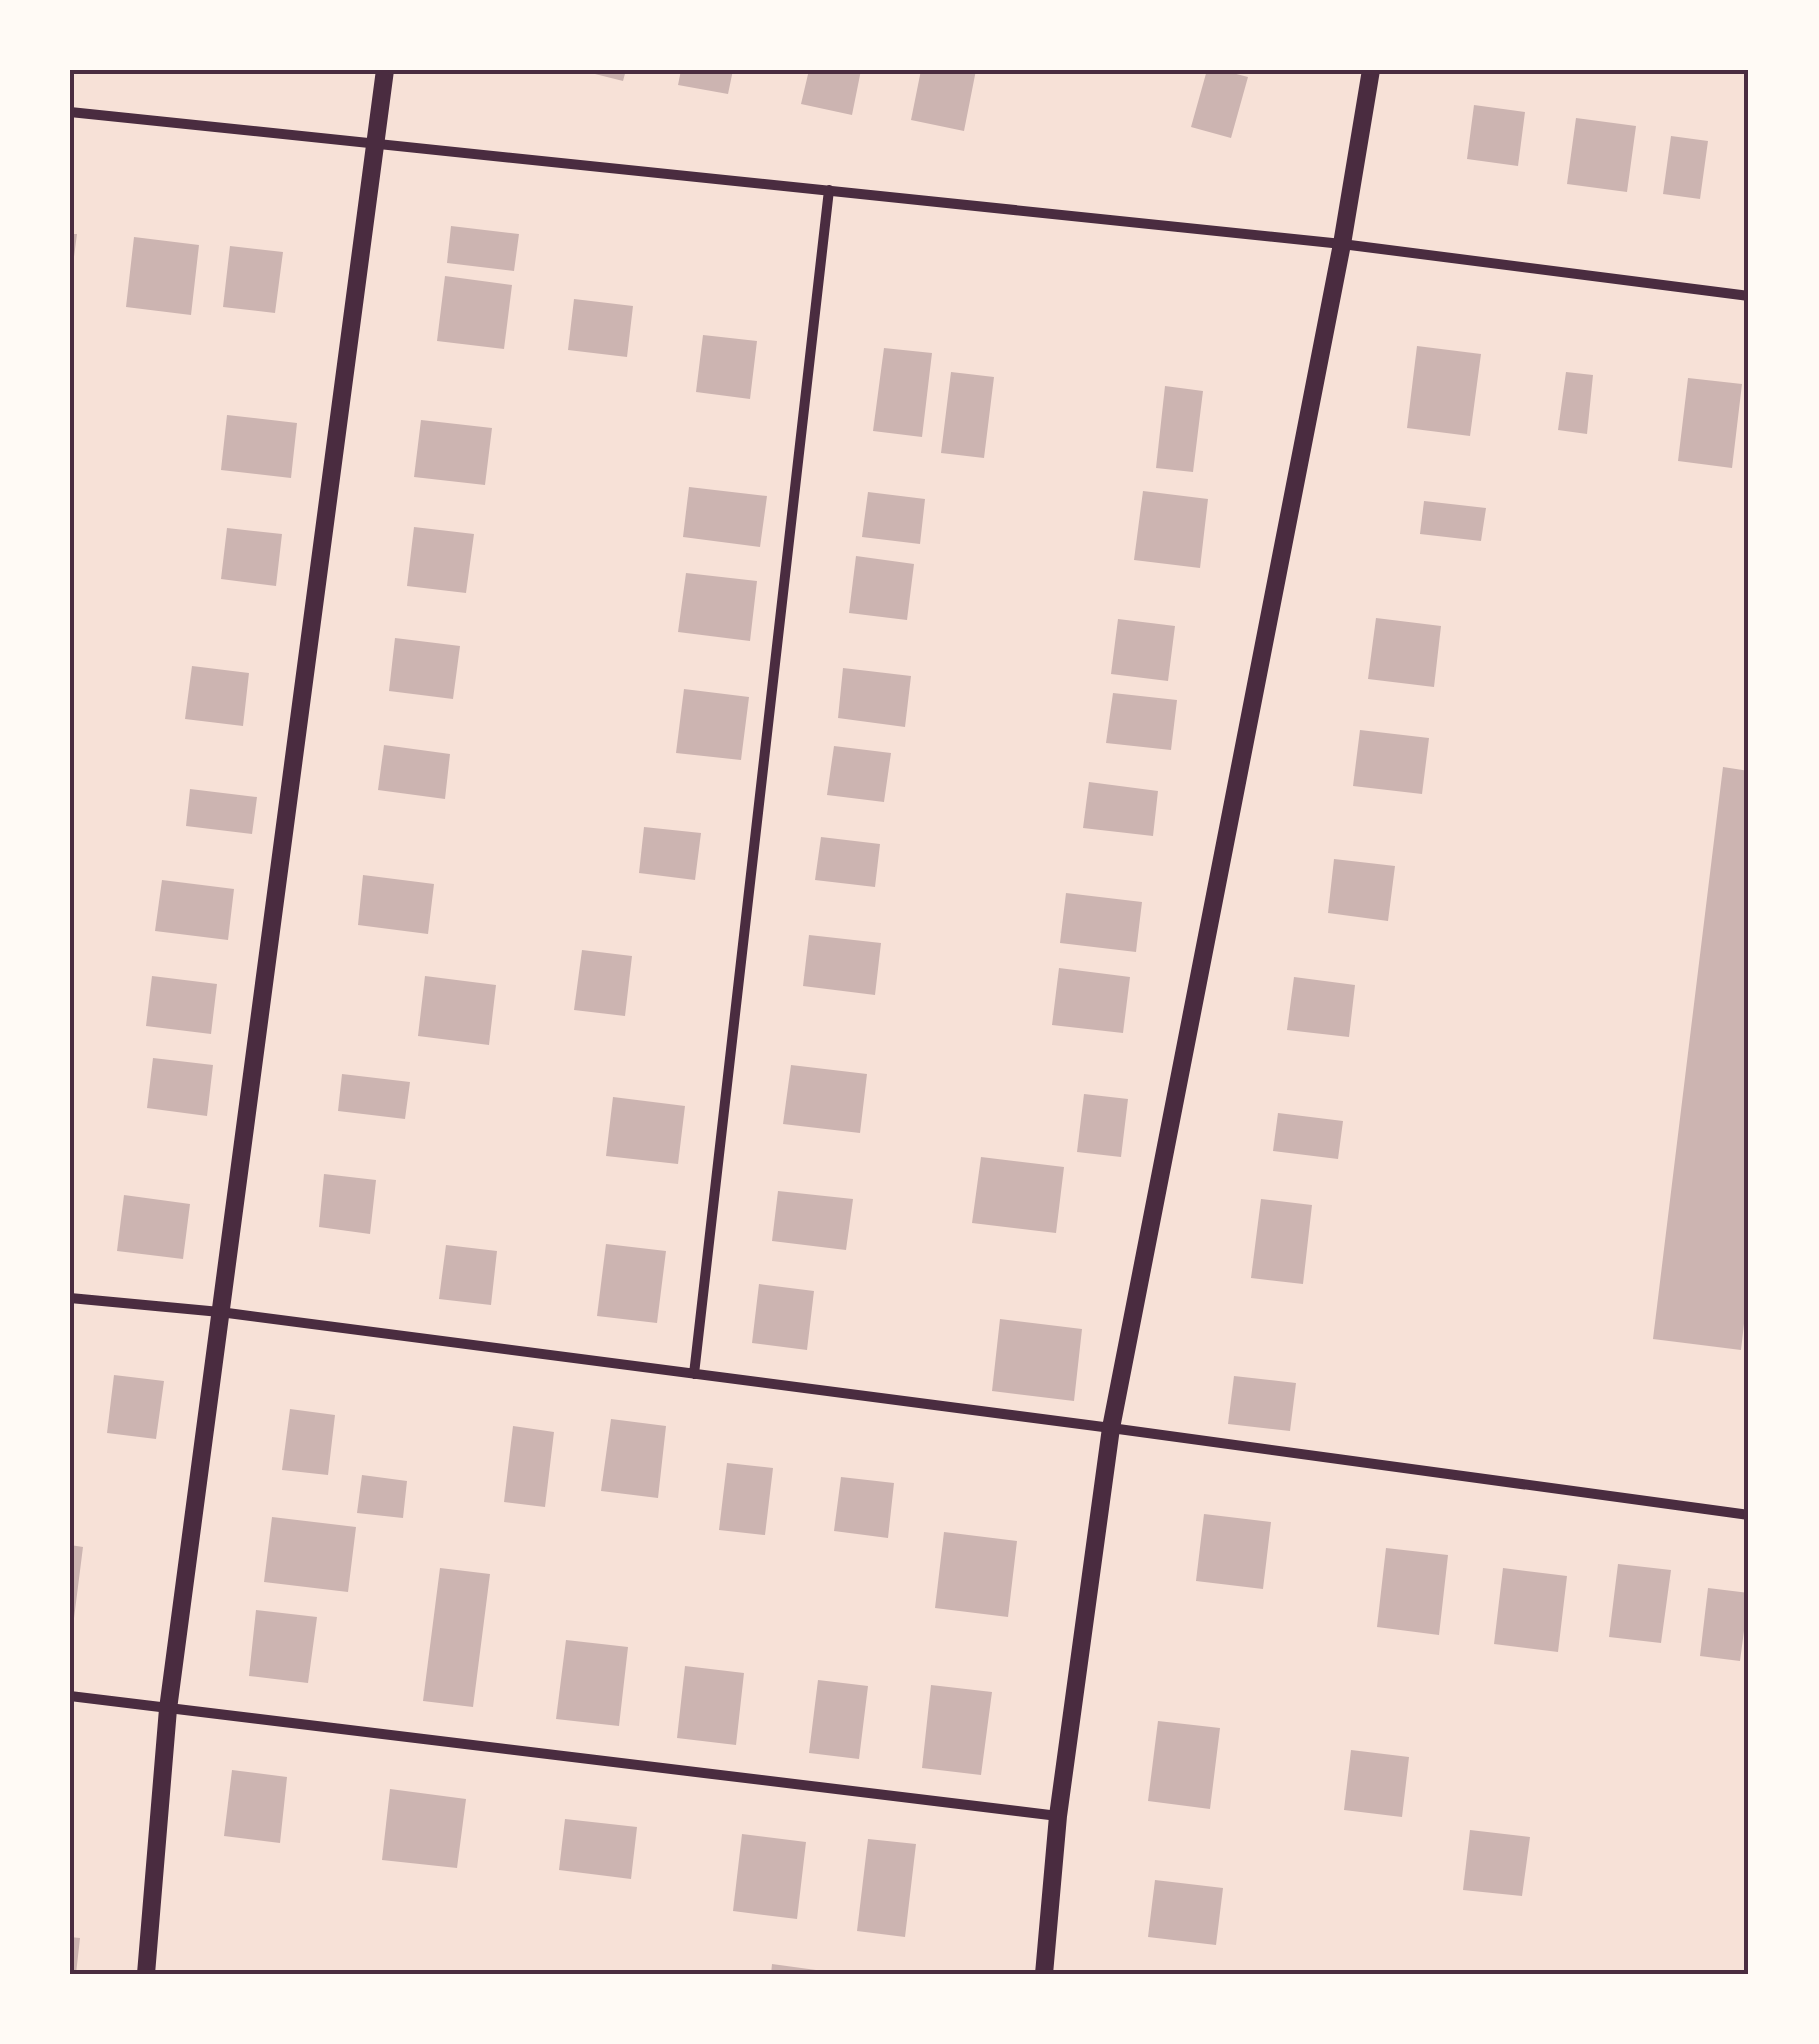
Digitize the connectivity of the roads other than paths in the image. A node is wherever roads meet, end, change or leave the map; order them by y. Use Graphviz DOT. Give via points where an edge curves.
graph roads {
  1 [pos="385,70"];
  2 [pos="1370,70"];
  3 [pos="70,112"];
  4 [pos="374,143"];
  5 [pos="828,190"];
  6 [pos="1342,244"];
  7 [pos="1749,296"];
  8 [pos="70,1298"];
  9 [pos="220,1312"];
  10 [pos="694,1374"];
  11 [pos="1111,1428"];
  12 [pos="1749,1515"];
  13 [pos="70,1696"];
  14 [pos="168,1709"];
  15 [pos="1058,1816"];
  16 [pos="146,1974"];
  17 [pos="1044,1974"];
  1 -- 4 [label="street"];
  2 -- 6 [label="street"];
  3 -- 4 [label="street"];
  4 -- 5 [label="street"];
  4 -- 9 [label="street"];
  5 -- 6 [label="street"];
  5 -- 10 [label="street"];
  6 -- 7 [label="street"];
  6 -- 11 [label="street"];
  8 -- 9 [label="street"];
  9 -- 10 [label="street"];
  9 -- 14 [label="street"];
  10 -- 11 [label="street"];
  11 -- 12 [label="street"];
  11 -- 15 [label="street"];
  13 -- 14 [label="street"];
  14 -- 15 [label="street"];
  14 -- 16 [label="street"];
  15 -- 17 [label="street"];
}
